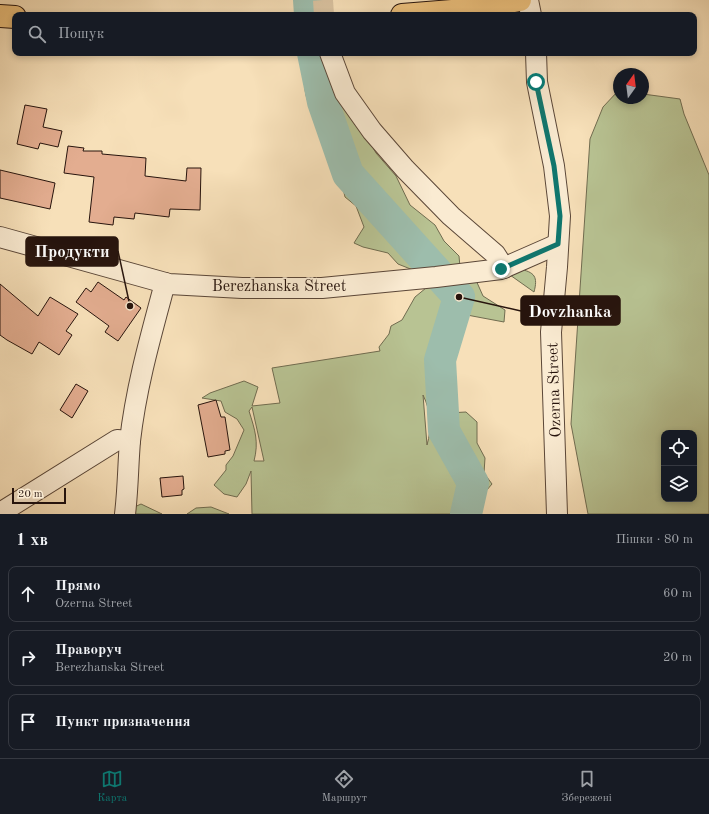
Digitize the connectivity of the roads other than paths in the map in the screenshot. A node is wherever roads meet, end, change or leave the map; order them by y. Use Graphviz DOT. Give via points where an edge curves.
graph roads {
  1 [pos="520,0"];
  2 [pos="528,0"];
  3 [pos="439,12"];
  4 [pos="530,12"];
  5 [pos="0,16"];
  6 [pos="12,17"];
  7 [pos="331,56"];
  8 [pos="536,56"];
  9 [pos="0,237"];
  10 [pos="558,244"];
  11 [pos="504,268"];
  12 [pos="165,283"];
  13 [pos="130,441"];
  14 [pos="0,513"];
  15 [pos="125,514"];
  16 [pos="557,514"];
  1 -- 3 [label="highway"];
  2 -- 4 [label="street"];
  5 -- 6 [label="highway"];
  7 -- 11 [label="street" via="345,93 372,131 451,216 495,254"];
  8 -- 10 [label="street, Ozerna Street" via="536,82 554,166 560,216"];
  9 -- 12 [label="street, Berezhanska Street"];
  10 -- 11 [label="street, Berezhanska Street"];
  10 -- 16 [label="street, Ozerna Street" via="551,332"];
  11 -- 12 [label="street, Berezhanska Street" via="322,288 242,288"];
  12 -- 13 [label="street" via="143,366"];
  13 -- 14 [label="street" via="117,440"];
  13 -- 15 [label="street"];
}
